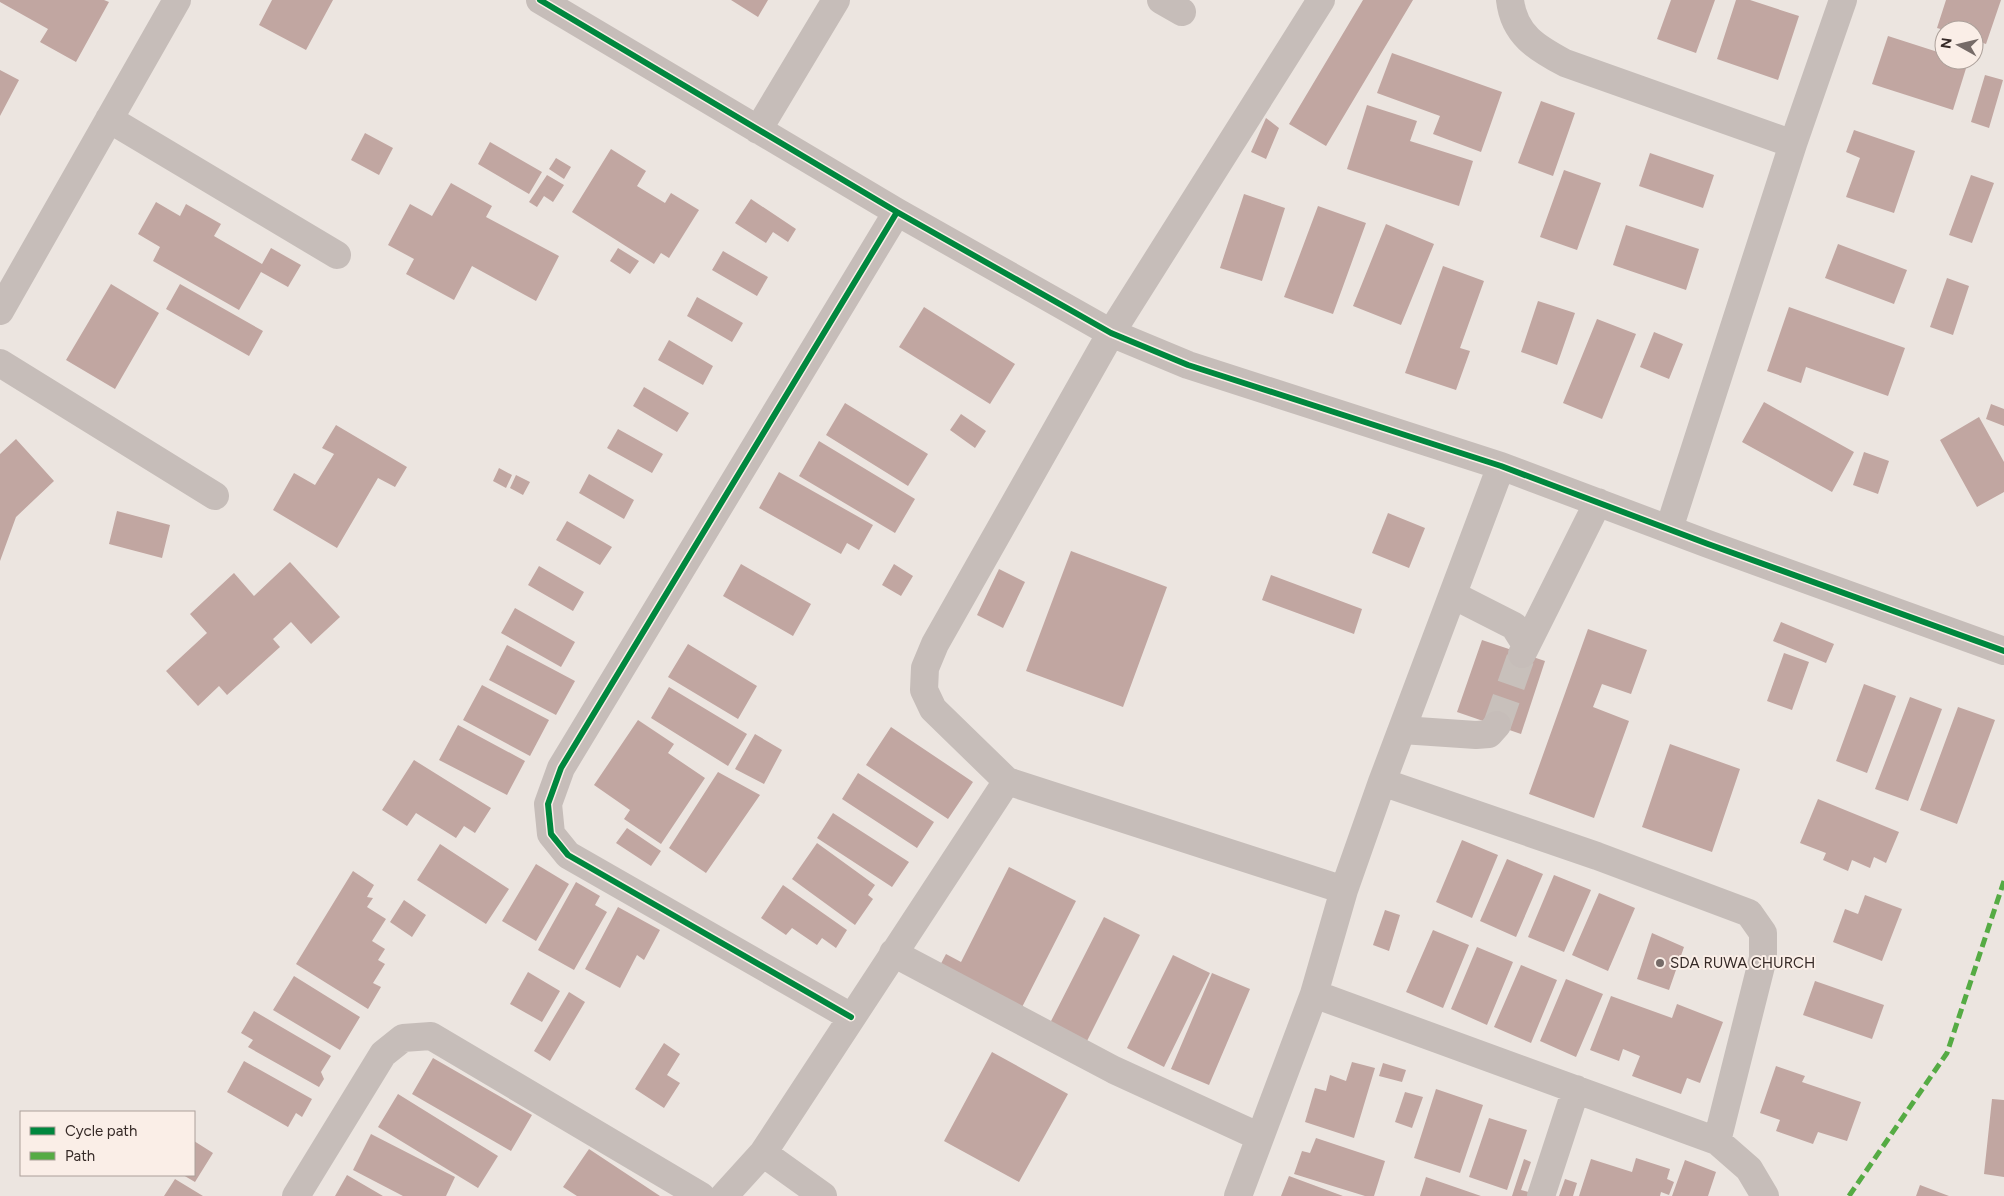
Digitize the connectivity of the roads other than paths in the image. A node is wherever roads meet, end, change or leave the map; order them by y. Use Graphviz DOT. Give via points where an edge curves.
graph roads {
  1 [pos="177,0"];
  2 [pos="540,0"];
  3 [pos="836,0"];
  4 [pos="1321,0"];
  5 [pos="1510,0"];
  6 [pos="1844,0"];
  7 [pos="109,119"];
  8 [pos="758,130"];
  9 [pos="1793,144"];
  10 [pos="897,212"];
  11 [pos="337,255"];
  12 [pos="0,311"];
  13 [pos="1112,333"];
  14 [pos="0,362"];
  15 [pos="1501,466"];
  16 [pos="215,496"];
  17 [pos="1598,502"];
  18 [pos="1669,529"];
  19 [pos="1453,595"];
  20 [pos="2004,651"];
  21 [pos="1497,725"];
  22 [pos="1402,730"];
  23 [pos="1007,781"];
  24 [pos="1382,782"];
  25 [pos="1344,890"];
  26 [pos="893,953"];
  27 [pos="1314,994"];
  28 [pos="851,1017"];
  29 [pos="1576,1089"];
  30 [pos="1260,1137"];
  31 [pos="1717,1141"];
  32 [pos="763,1153"];
  33 [pos="296,1196"];
  34 [pos="701,1196"];
  35 [pos="724,1196"];
  36 [pos="823,1196"];
  37 [pos="1238,1196"];
  38 [pos="1541,1196"];
  39 [pos="1765,1196"];
  1 -- 7 [label="street"];
  2 -- 8 [label="street"];
  3 -- 8 [label="street"];
  4 -- 13 [label="street"];
  5 -- 9 [label="street" via="1521,31 1537,48 1565,63"];
  6 -- 9 [label="street"];
  7 -- 11 [label="street"];
  7 -- 12 [label="street"];
  8 -- 10 [label="street"];
  9 -- 18 [label="street"];
  10 -- 13 [label="street"];
  10 -- 28 [label="street" via="561,768 548,804 551,834 568,855"];
  13 -- 15 [label="street" via="1188,365"];
  13 -- 23 [label="street" via="935,644 925,668 924,690 933,709"];
  14 -- 16 [label="street"];
  15 -- 17 [label="street"];
  15 -- 19 [label="street"];
  17 -- 18 [label="street"];
  17 -- 19 [label="street" via="1524,649 1514,626"];
  18 -- 20 [label="street"];
  19 -- 22 [label="street"];
  21 -- 22 [label="street" via="1489,734 1476,735"];
  22 -- 24 [label="street"];
  23 -- 25 [label="street"];
  23 -- 26 [label="street"];
  24 -- 25 [label="street"];
  24 -- 31 [label="street" via="1597,856 1749,913 1763,933 1763,958"];
  25 -- 27 [label="street"];
  26 -- 28 [label="street"];
  26 -- 30 [label="street" via="1114,1070"];
  27 -- 29 [label="street"];
  27 -- 30 [label="street"];
  28 -- 32 [label="street"];
  29 -- 31 [label="street"];
  29 -- 38 [label="street"];
  30 -- 37 [label="street"];
  31 -- 39 [label="street" via="1749,1169"];
  32 -- 35 [label="street"];
  32 -- 36 [label="street"];
  33 -- 34 [label="street" via="383,1054 403,1038 430,1036"];
}
